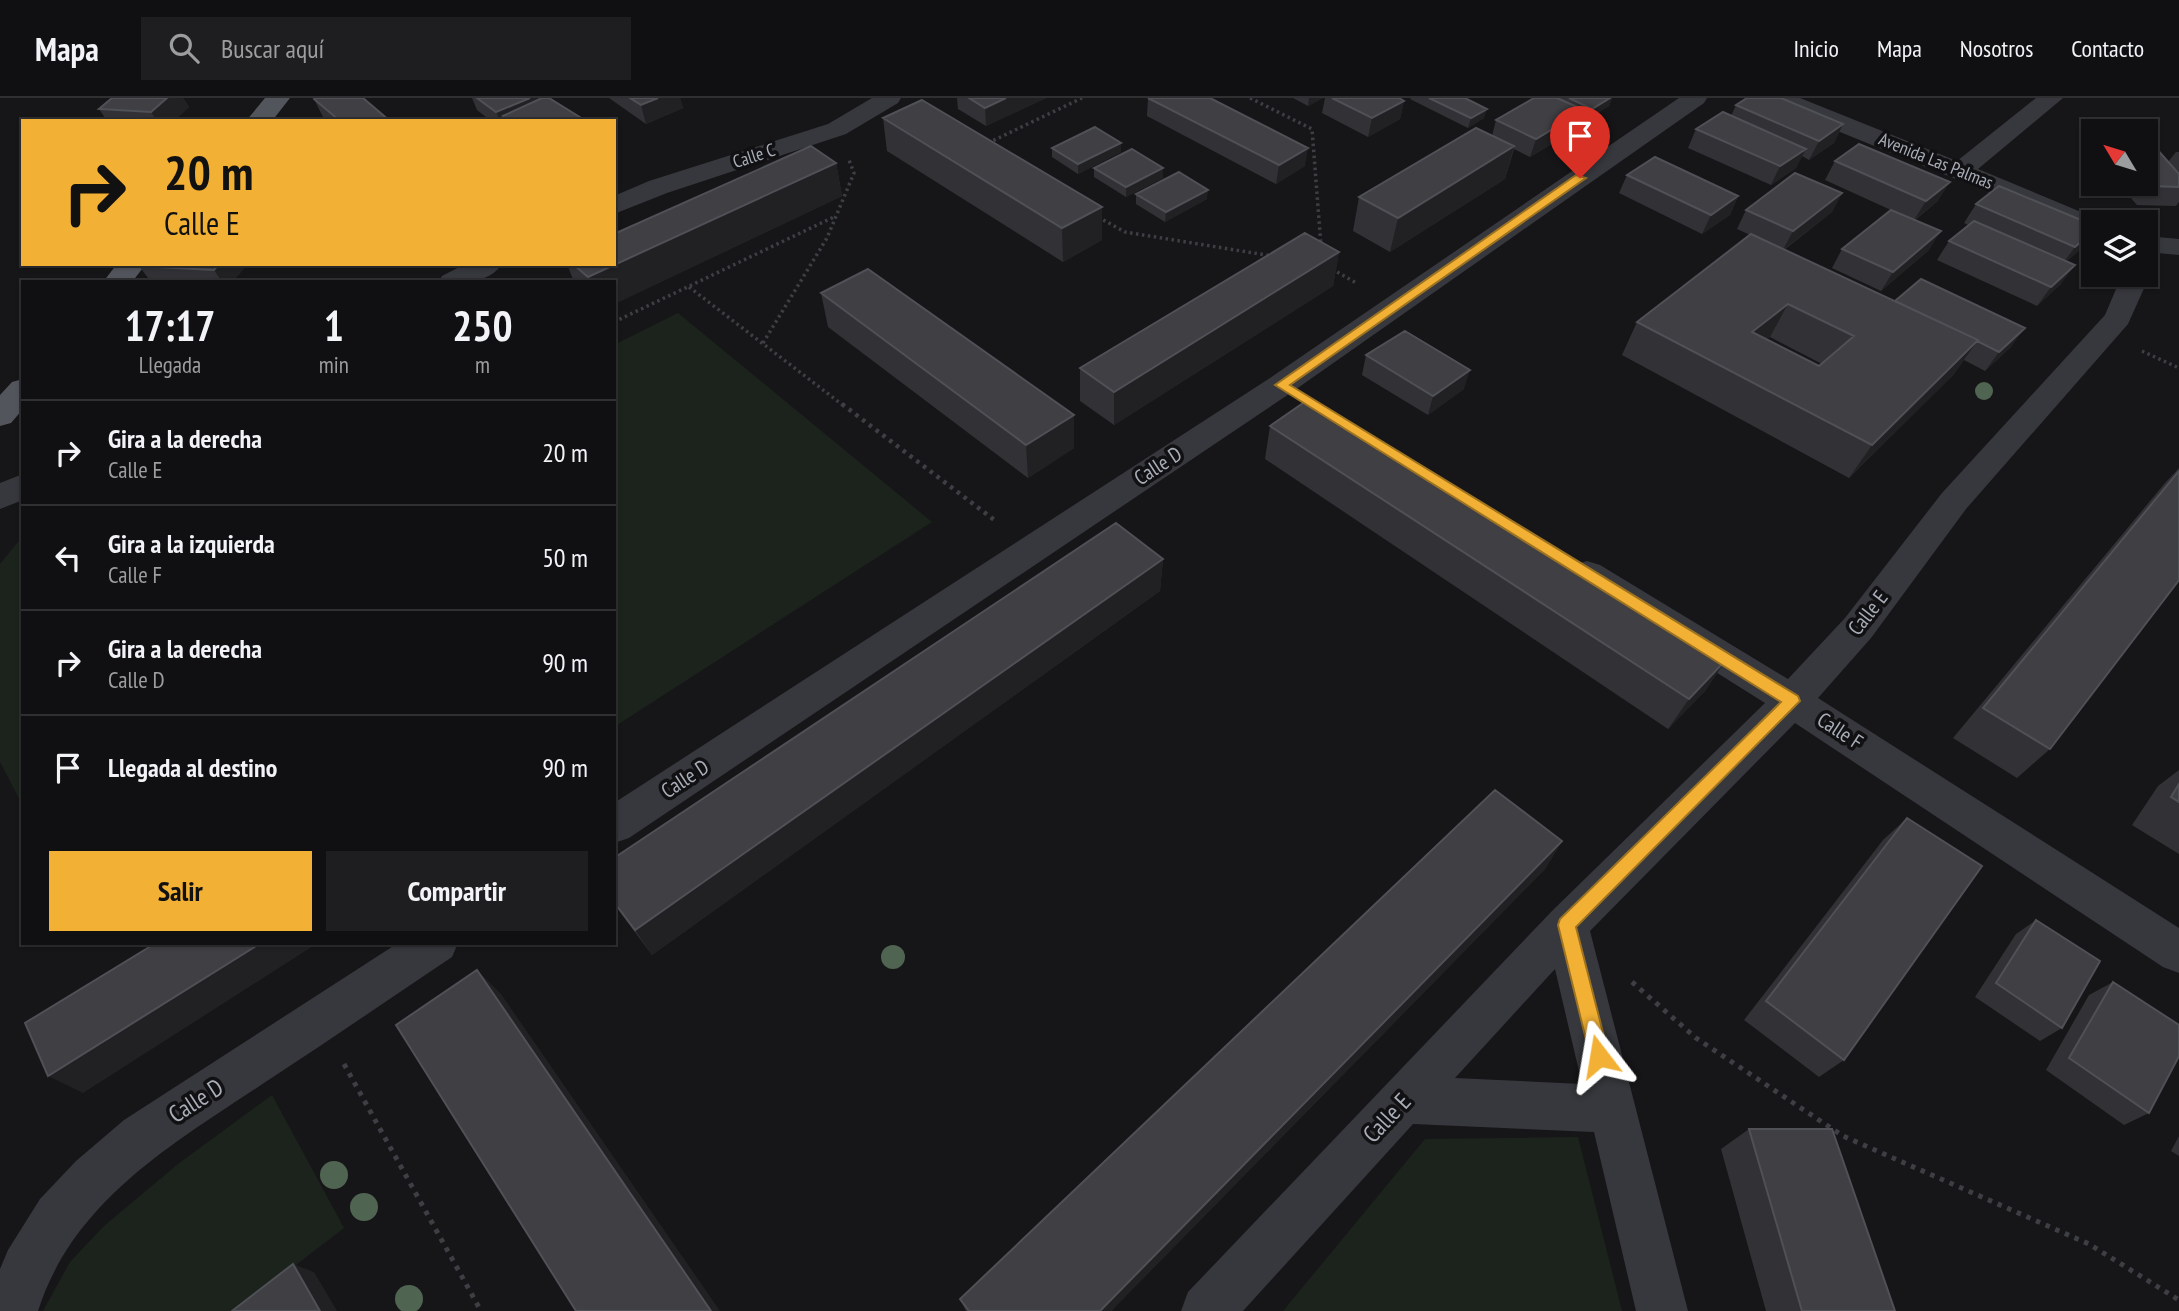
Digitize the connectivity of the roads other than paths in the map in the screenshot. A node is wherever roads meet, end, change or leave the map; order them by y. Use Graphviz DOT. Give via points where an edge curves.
graph roads {
  1 [pos="278,98"];
  2 [pos="886,98"];
  3 [pos="1695,98"];
  4 [pos="1778,98"];
  5 [pos="2051,98"];
  6 [pos="260,119"];
  7 [pos="1960,171"];
  8 [pos="616,205"];
  9 [pos="2081,220"];
  10 [pos="2158,247"];
  11 [pos="2179,247"];
  12 [pos="130,266"];
  13 [pos="484,266"];
  14 [pos="119,280"];
  15 [pos="456,280"];
  16 [pos="2131,287"];
  17 [pos="1281,385"];
  18 [pos="21,391"];
  19 [pos="1317,407"];
  20 [pos="0,415"];
  21 [pos="21,487"];
  22 [pos="0,497"];
  23 [pos="1555,554"];
  24 [pos="1792,701"];
  25 [pos="616,824"];
  26 [pos="1567,925"];
  27 [pos="433,945"];
  28 [pos="2179,952"];
  29 [pos="1403,1100"];
  30 [pos="1612,1109"];
  31 [pos="12,1311"];
  32 [pos="1208,1311"];
  33 [pos="1662,1311"];
  1 -- 6 [label="main road"];
  2 -- 8 [label="street, Calle C" via="837,130 658,187"];
  3 -- 17 [label="street, Calle D"];
  4 -- 7 [label="street, Avenida Las Palmas"];
  5 -- 7 [label="street"];
  7 -- 9 [label="street, Avenida Las Palmas"];
  10 -- 11 [label="street"];
  12 -- 14 [label="main road"];
  13 -- 15 [label="street"];
  16 -- 24 [label="street, Calle E" via="2118,318 1954,501 1858,628"];
  17 -- 19 [label="street"];
  17 -- 25 [label="street, Calle D"];
  18 -- 20 [label="main road"];
  21 -- 22 [label="street"];
  23 -- 24 [label="street, Calle F"];
  24 -- 26 [label="street, Calle E"];
  24 -- 28 [label="street, Calle F"];
  26 -- 29 [label="street, Calle E"];
  26 -- 30 [label="street"];
  27 -- 31 [label="street, Calle D" via="141,1137 93,1178 51,1227 26,1268"];
  29 -- 30 [label="street"];
  29 -- 32 [label="street, Calle E"];
  30 -- 33 [label="street"];
}
